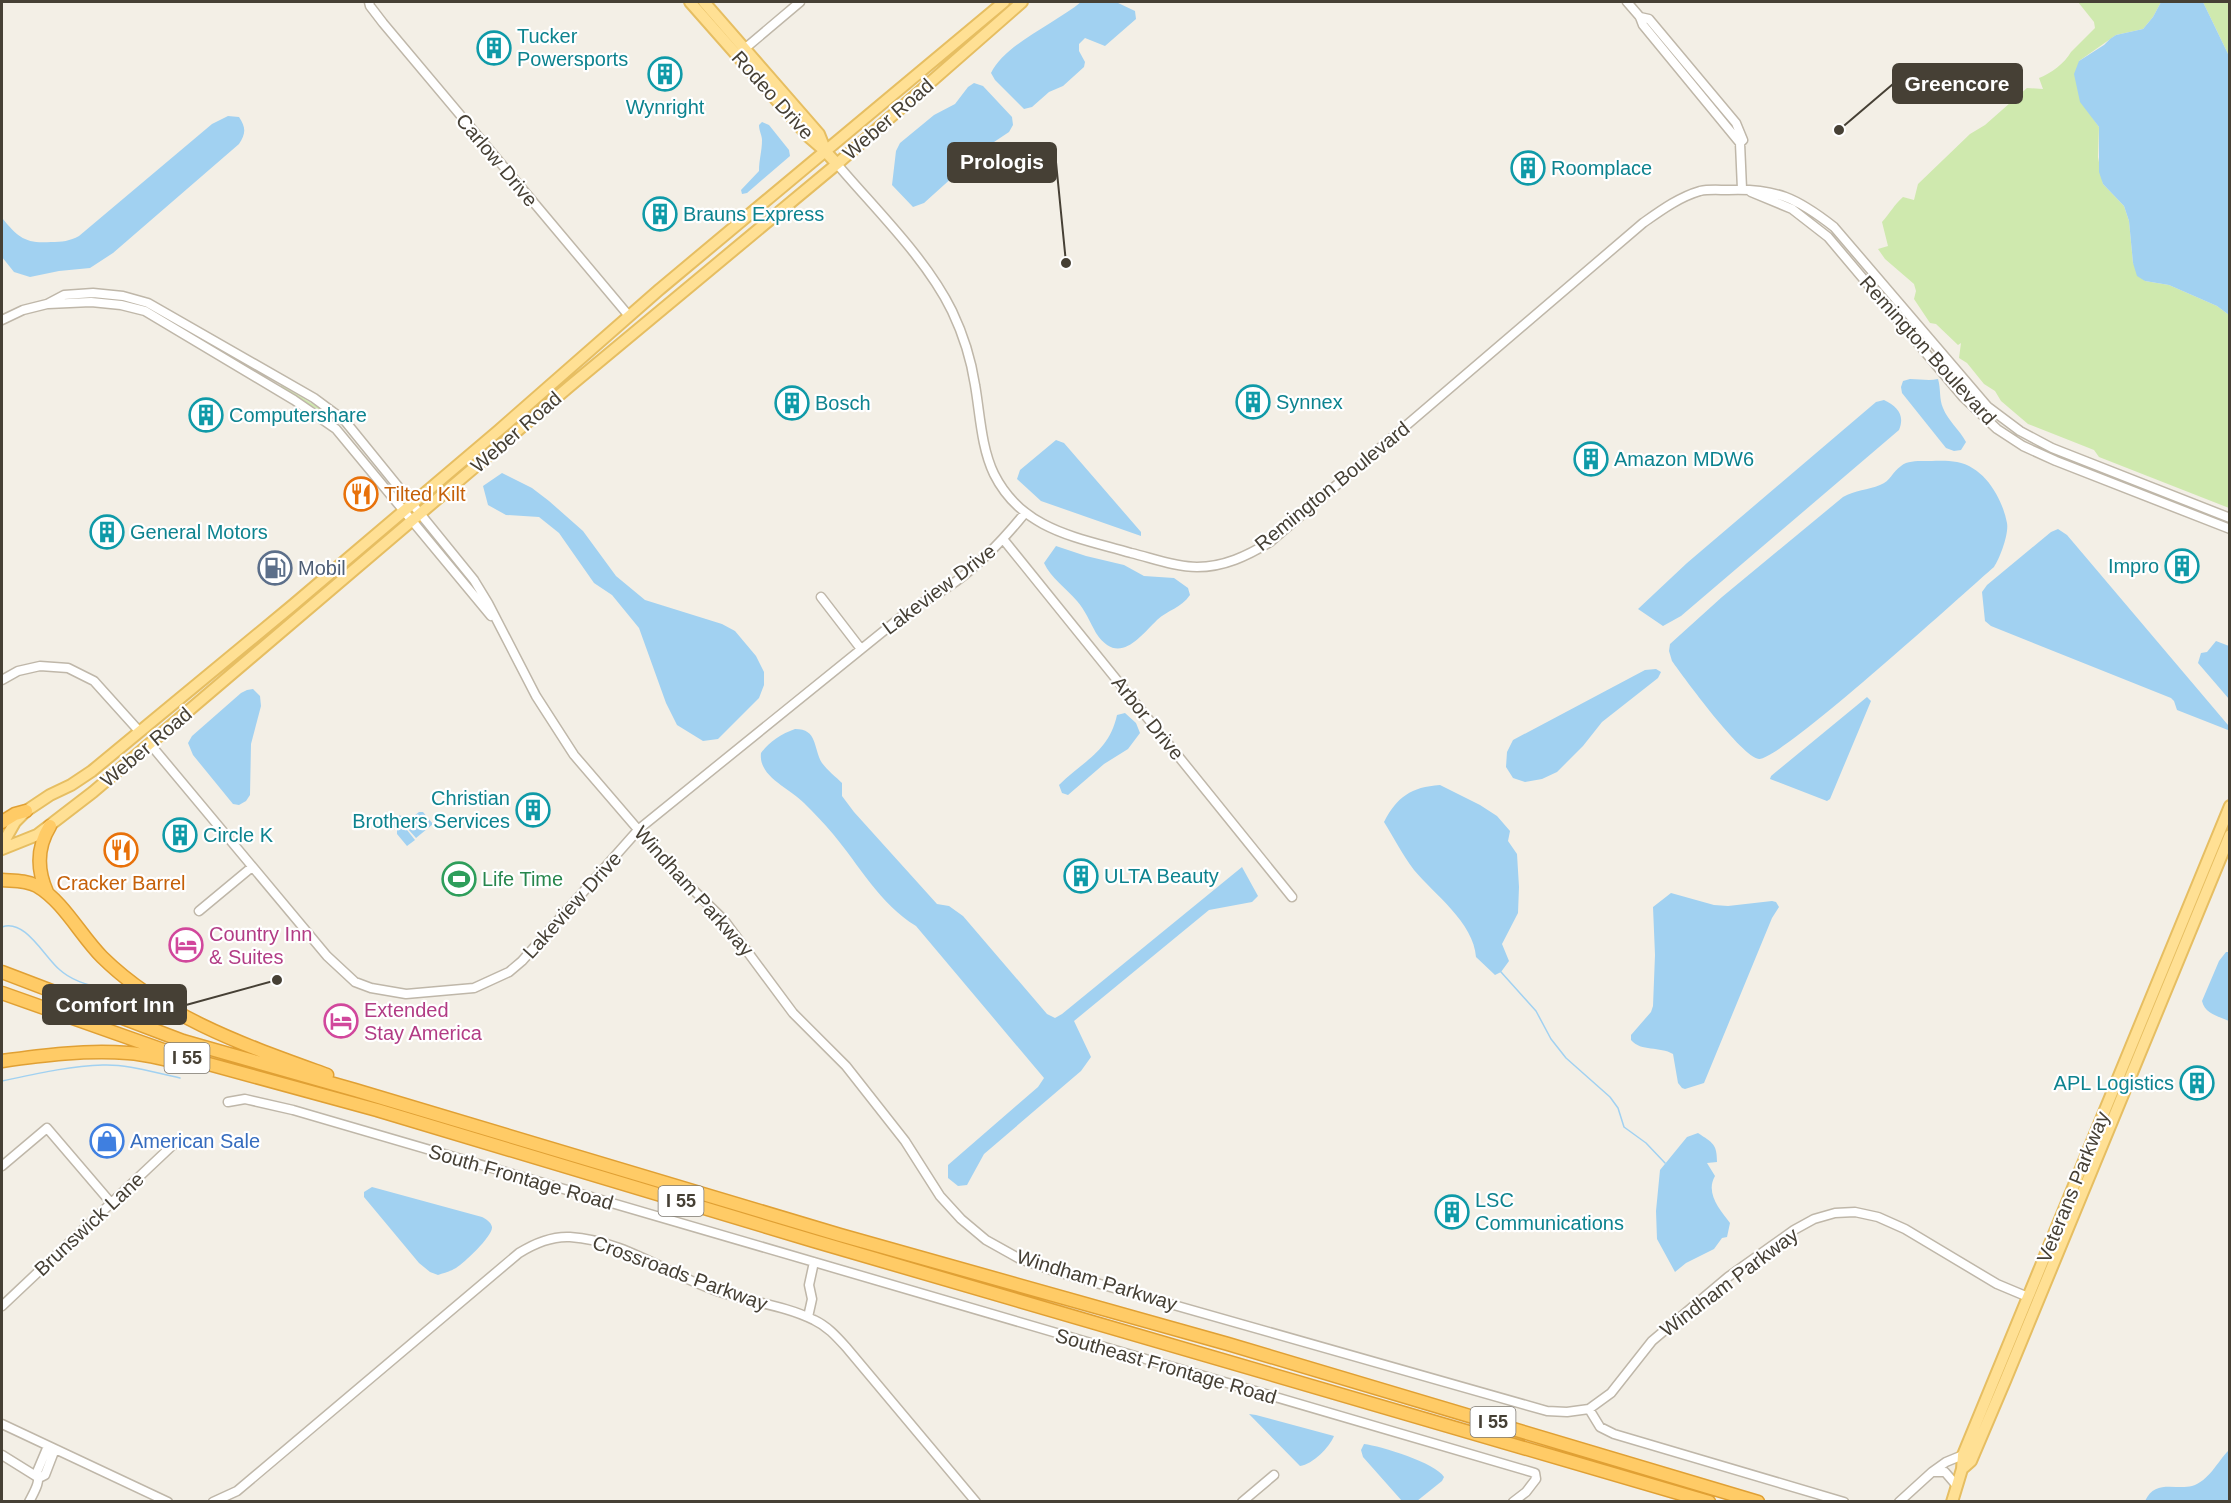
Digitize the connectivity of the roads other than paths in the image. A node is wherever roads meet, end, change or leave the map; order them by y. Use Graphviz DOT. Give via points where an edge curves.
graph roads {
  1 [pos="369,2"];
  2 [pos="690,2"];
  3 [pos="704,2"];
  4 [pos="800,2"];
  5 [pos="1004,2"];
  6 [pos="1022,2"];
  7 [pos="1627,2"];
  8 [pos="741,52"];
  9 [pos="825,151"];
  10 [pos="837,164"];
  11 [pos="1742,189"];
  12 [pos="629,316"];
  13 [pos="2,320"];
  14 [pos="408,506"];
  15 [pos="1025,513"];
  16 [pos="417,517"];
  17 [pos="2229,518"];
  18 [pos="2229,529"];
  19 [pos="1003,539"];
  20 [pos="821,597"];
  21 [pos="861,649"];
  22 [pos="2,680"];
  23 [pos="139,731"];
  24 [pos="150,744"];
  25 [pos="2229,806"];
  26 [pos="26,811"];
  27 [pos="2,822"];
  28 [pos="50,826"];
  29 [pos="639,829"];
  30 [pos="2229,835"];
  31 [pos="2,847"];
  32 [pos="252,867"];
  33 [pos="2,880"];
  34 [pos="49,896"];
  35 [pos="1292,897"];
  36 [pos="200,911"];
  37 [pos="2,972"];
  38 [pos="2,993"];
  39 [pos="2,1061"];
  40 [pos="355,1090"];
  41 [pos="228,1102"];
  42 [pos="377,1110"];
  43 [pos="176,1142"];
  44 [pos="2,1166"];
  45 [pos="112,1203"];
  46 [pos="814,1262"];
  47 [pos="2028,1297"];
  48 [pos="2,1306"];
  49 [pos="808,1317"];
  50 [pos="1589,1409"];
  51 [pos="2,1424"];
  52 [pos="52,1448"];
  53 [pos="2,1455"];
  54 [pos="1963,1455"];
  55 [pos="1962,1469"];
  56 [pos="1932,1472"];
  57 [pos="1274,1475"];
  58 [pos="39,1478"];
  59 [pos="1957,1486"];
  60 [pos="29,1502"];
  61 [pos="168,1502"];
  62 [pos="213,1502"];
  63 [pos="976,1502"];
  64 [pos="1242,1502"];
  65 [pos="1513,1502"];
  66 [pos="1709,1502"];
  67 [pos="1758,1502"];
  68 [pos="1844,1502"];
  69 [pos="1899,1502"];
  70 [pos="1952,1502"];
  1 -- 12 [label="street, Carlow Drive"];
  2 -- 8 [label="main road, Rodeo Drive"];
  3 -- 8 [label="main road, Rodeo Drive"];
  4 -- 8 [label="street"];
  5 -- 9 [label="main road, Weber Road"];
  6 -- 10 [label="main road, Weber Road"];
  7 -- 11 [label="street" via="1640,17 1648,19 1730,115 1743,140"];
  8 -- 9 [label="main road, Rodeo Drive" via="819,134"];
  9 -- 10 [label="main road, Remington Boulevard"];
  9 -- 12 [label="main road, Weber Road"];
  10 -- 15 [label="street, Remington Boulevard" via="927,270 944,296 969,356 993,471"];
  10 -- 16 [label="main road, Weber Road"];
  11 -- 15 [label="street, Remington Boulevard" via="1700,191 1643,223 1270,542 1244,557 1197,567 1171,564 1067,535"];
  11 -- 17 [label="street, Remington Boulevard" via="1781,194 1808,207 1834,227 1981,399 2020,431 2052,448"];
  11 -- 18 [label="street, Remington Boulevard" via="1792,209 1828,237 1963,397 1997,429 2056,461"];
  12 -- 14 [label="main road, Weber Road"];
  13 -- 14 [label="street" via="64,295 93,293 148,303 314,398 345,421"];
  14 -- 16 [label="street"];
  14 -- 23 [label="main road, Weber Road"];
  15 -- 19 [label="street, Lakeview Drive"];
  16 -- 24 [label="main road, Weber Road"];
  16 -- 29 [label="street, Windham Parkway" via="496,622 574,754"];
  19 -- 21 [label="street, Lakeview Drive" via="948,587 906,613"];
  19 -- 35 [label="street, Arbor Drive"];
  20 -- 21 [label="street"];
  21 -- 29 [label="street, Lakeview Drive"];
  22 -- 23 [label="street" via="18,670 40,666 68,668 94,681"];
  23 -- 26 [label="main road, Weber Road" via="92,771"];
  24 -- 28 [label="main road, Weber Road"];
  24 -- 32 [label="street, Lakeview Drive"];
  25 -- 47 [label="main road, Veterans Parkway"];
  26 -- 27 [label="highway"];
  26 -- 31 [label="main road, Weber Road" via="15,822"];
  28 -- 31 [label="main road, Weber Road" via="26,840"];
  28 -- 34 [label="highway" via="39,870"];
  29 -- 32 [label="street, Lakeview Drive" via="522,961 493,981 465,989 394,993 355,982 327,956"];
  29 -- 50 [label="street, Windham Parkway" via="672,869 724,920 778,995 888,1118 940,1196 986,1240 1020,1259 1054,1271 1547,1411"];
  30 -- 55 [label="main road, Veterans Parkway" via="2005,1381 1971,1461"];
  32 -- 36 [label="street"];
  33 -- 34 [label="highway" via="37,886"];
  34 -- 40 [label="highway" via="102,957 153,997 192,1021 332,1076"];
  37 -- 40 [label="highway, I 55" via="183,1041"];
  38 -- 42 [label="highway, I 55" via="183,1057"];
  39 -- 42 [label="highway" via="52,1054 130,1053 210,1068"];
  40 -- 67 [label="highway, I 55"];
  41 -- 46 [label="street, South Frontage Road" via="245,1099 283,1107"];
  42 -- 66 [label="highway, I 55"];
  43 -- 45 [label="street, Brunswick Lane"];
  44 -- 45 [label="street" via="47,1128"];
  45 -- 48 [label="street, Brunswick Lane"];
  46 -- 49 [label="street"];
  46 -- 65 [label="street, Southeast Frontage Road" via="1534,1473 1534,1484"];
  47 -- 50 [label="street, Windham Parkway" via="1991,1281 1878,1217 1835,1213 1794,1230 1728,1277 1652,1341 1611,1394"];
  47 -- 54 [label="main road, Veterans Parkway"];
  49 -- 62 [label="street, Crossroads Parkway" via="718,1291 647,1259 585,1239 547,1239 519,1253 237,1491"];
  49 -- 63 [label="street, Crossroads Parkway" via="839,1339"];
  50 -- 68 [label="street" via="1600,1427 1614,1434"];
  51 -- 52 [label="street"];
  52 -- 58 [label="street" via="45,1475"];
  52 -- 61 [label="street"];
  53 -- 58 [label="street"];
  54 -- 55 [label="main road, Veterans Parkway"];
  54 -- 56 [label="street"];
  55 -- 59 [label="main road, Veterans Parkway"];
  56 -- 59 [label="street" via="1945,1472"];
  56 -- 69 [label="street"];
  57 -- 64 [label="street"];
  58 -- 60 [label="street"];
  59 -- 70 [label="main road, Veterans Parkway"];
}
